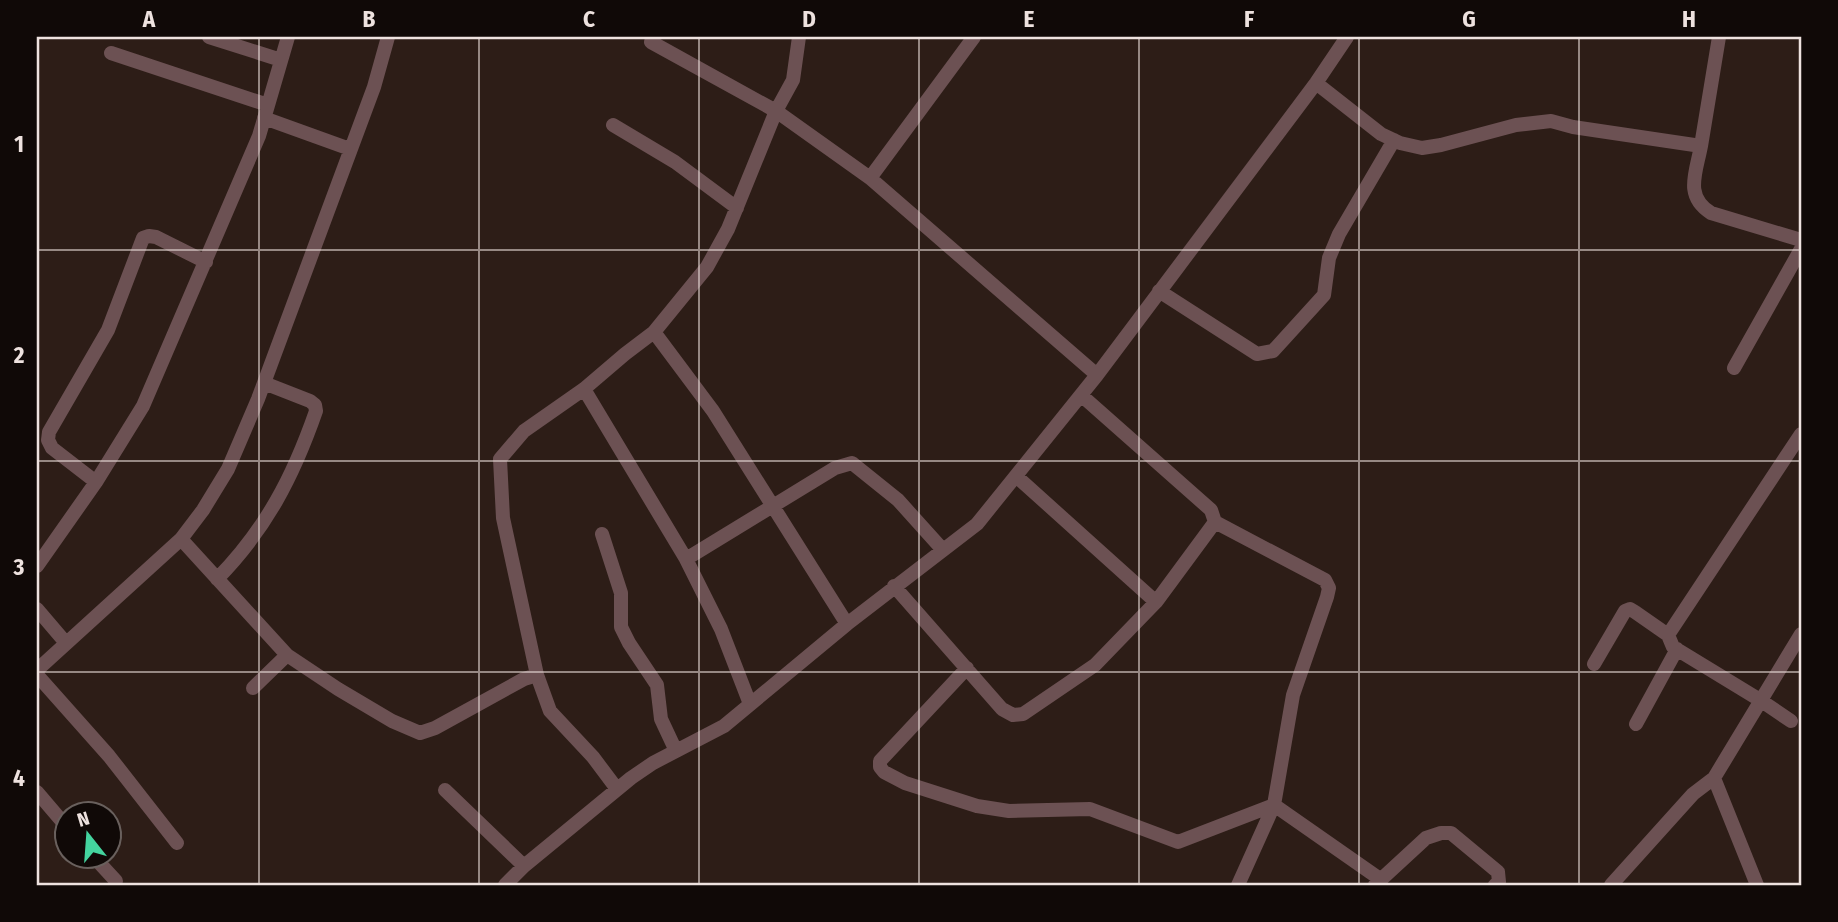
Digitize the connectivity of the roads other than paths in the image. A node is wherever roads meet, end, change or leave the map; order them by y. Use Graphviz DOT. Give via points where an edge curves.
graph roads {
  1 [pos="209,37"];
  2 [pos="288,37"];
  3 [pos="388,37"];
  4 [pos="799,37"];
  5 [pos="974,37"];
  6 [pos="1347,37"];
  7 [pos="1719,37"];
  8 [pos="651,42"];
  9 [pos="111,53"];
  10 [pos="281,60"];
  11 [pos="1316,83"];
  12 [pos="266,111"];
  13 [pos="776,111"];
  14 [pos="613,125"];
  15 [pos="1395,140"];
  16 [pos="1701,146"];
  17 [pos="351,149"];
  18 [pos="870,178"];
  19 [pos="737,208"];
  20 [pos="1801,240"];
  21 [pos="1801,249"];
  22 [pos="206,262"];
  23 [pos="1159,291"];
  24 [pos="653,332"];
  25 [pos="1734,368"];
  26 [pos="1097,375"];
  27 [pos="264,383"];
  28 [pos="584,389"];
  29 [pos="1081,395"];
  30 [pos="1801,434"];
  31 [pos="1016,476"];
  32 [pos="96,482"];
  33 [pos="774,508"];
  34 [pos="1215,522"];
  35 [pos="603,534"];
  36 [pos="181,539"];
  37 [pos="943,550"];
  38 [pos="686,559"];
  39 [pos="37,566"];
  40 [pos="218,579"];
  41 [pos="894,586"];
  42 [pos="1156,602"];
  43 [pos="37,609"];
  44 [pos="847,624"];
  45 [pos="1801,634"];
  46 [pos="1668,635"];
  47 [pos="66,643"];
  48 [pos="1677,649"];
  49 [pos="287,655"];
  50 [pos="1594,664"];
  51 [pos="967,668"];
  52 [pos="37,670"];
  53 [pos="37,675"];
  54 [pos="537,675"];
  55 [pos="253,688"];
  56 [pos="1760,700"];
  57 [pos="750,704"];
  58 [pos="1791,721"];
  59 [pos="1636,724"];
  60 [pos="676,751"];
  61 [pos="1714,778"];
  62 [pos="617,789"];
  63 [pos="445,790"];
  64 [pos="37,792"];
  65 [pos="1274,805"];
  66 [pos="52,809"];
  67 [pos="177,843"];
  68 [pos="524,866"];
  69 [pos="106,870"];
  70 [pos="116,881"];
  71 [pos="1377,882"];
  72 [pos="505,885"];
  73 [pos="1238,885"];
  74 [pos="1495,885"];
  75 [pos="1611,885"];
  76 [pos="1758,885"];
  1 -- 10 [label="street"];
  2 -- 10 [label="street"];
  3 -- 17 [label="street"];
  4 -- 13 [label="street" via="793,80"];
  5 -- 18 [label="street"];
  6 -- 11 [label="street"];
  7 -- 16 [label="street"];
  8 -- 13 [label="street"];
  9 -- 12 [label="street"];
  10 -- 12 [label="street"];
  11 -- 15 [label="street"];
  11 -- 23 [label="street"];
  12 -- 17 [label="street"];
  12 -- 22 [label="street"];
  13 -- 18 [label="street"];
  13 -- 19 [label="street"];
  14 -- 19 [label="street" via="675,162"];
  15 -- 16 [label="street" via="1422,148 1550,121"];
  15 -- 23 [label="street" via="1339,234 1329,258 1325,295 1273,351 1257,354"];
  16 -- 20 [label="street" via="1694,187 1701,207"];
  17 -- 27 [label="street"];
  18 -- 26 [label="street"];
  19 -- 24 [label="street" via="707,267"];
  21 -- 25 [label="street"];
  22 -- 32 [label="street" via="143,406"];
  22 -- 32 [label="street" via="156,237 143,238 108,330 49,432 52,448"];
  23 -- 26 [label="street"];
  24 -- 28 [label="street"];
  24 -- 33 [label="street" via="713,411"];
  26 -- 29 [label="street"];
  27 -- 36 [label="street" via="228,469"];
  27 -- 40 [label="street" via="310,401 316,411 274,508"];
  28 -- 38 [label="street"];
  28 -- 54 [label="street" via="524,431 500,459 503,518"];
  29 -- 31 [label="street"];
  29 -- 34 [label="street" via="1211,510"];
  30 -- 46 [label="street"];
  31 -- 37 [label="street" via="977,524"];
  31 -- 42 [label="street"];
  32 -- 39 [label="street"];
  33 -- 37 [label="street" via="835,468 852,463 898,500"];
  33 -- 38 [label="street"];
  33 -- 44 [label="street"];
  34 -- 42 [label="street"];
  34 -- 65 [label="street" via="1325,580 1329,587 1293,695"];
  35 -- 60 [label="street" via="621,593 621,627 659,690 661,719"];
  36 -- 40 [label="street"];
  36 -- 47 [label="street"];
  37 -- 41 [label="street"];
  38 -- 57 [label="street" via="721,629"];
  40 -- 49 [label="street"];
  41 -- 44 [label="street"];
  41 -- 51 [label="street"];
  42 -- 51 [label="street" via="1095,665 1023,714 1002,709"];
  43 -- 47 [label="street"];
  44 -- 57 [label="street"];
  45 -- 56 [label="street"];
  46 -- 48 [label="street"];
  46 -- 50 [label="street" via="1630,609"];
  47 -- 52 [label="street"];
  48 -- 56 [label="street"];
  48 -- 59 [label="street"];
  49 -- 54 [label="street" via="392,721 420,733"];
  49 -- 55 [label="street"];
  51 -- 65 [label="street" via="880,761 884,772 977,806 1009,811 1090,809 1178,842"];
  53 -- 67 [label="street"];
  54 -- 62 [label="street" via="550,711"];
  56 -- 58 [label="street"];
  56 -- 61 [label="street"];
  57 -- 60 [label="street" via="724,726"];
  60 -- 62 [label="street"];
  61 -- 75 [label="street" via="1693,794"];
  61 -- 76 [label="street"];
  62 -- 68 [label="street"];
  63 -- 68 [label="street"];
  64 -- 66 [label="street"];
  65 -- 71 [label="street"];
  65 -- 73 [label="street"];
  68 -- 72 [label="street"];
  69 -- 70 [label="street"];
  71 -- 74 [label="street" via="1426,838 1451,833 1498,872"];
}
